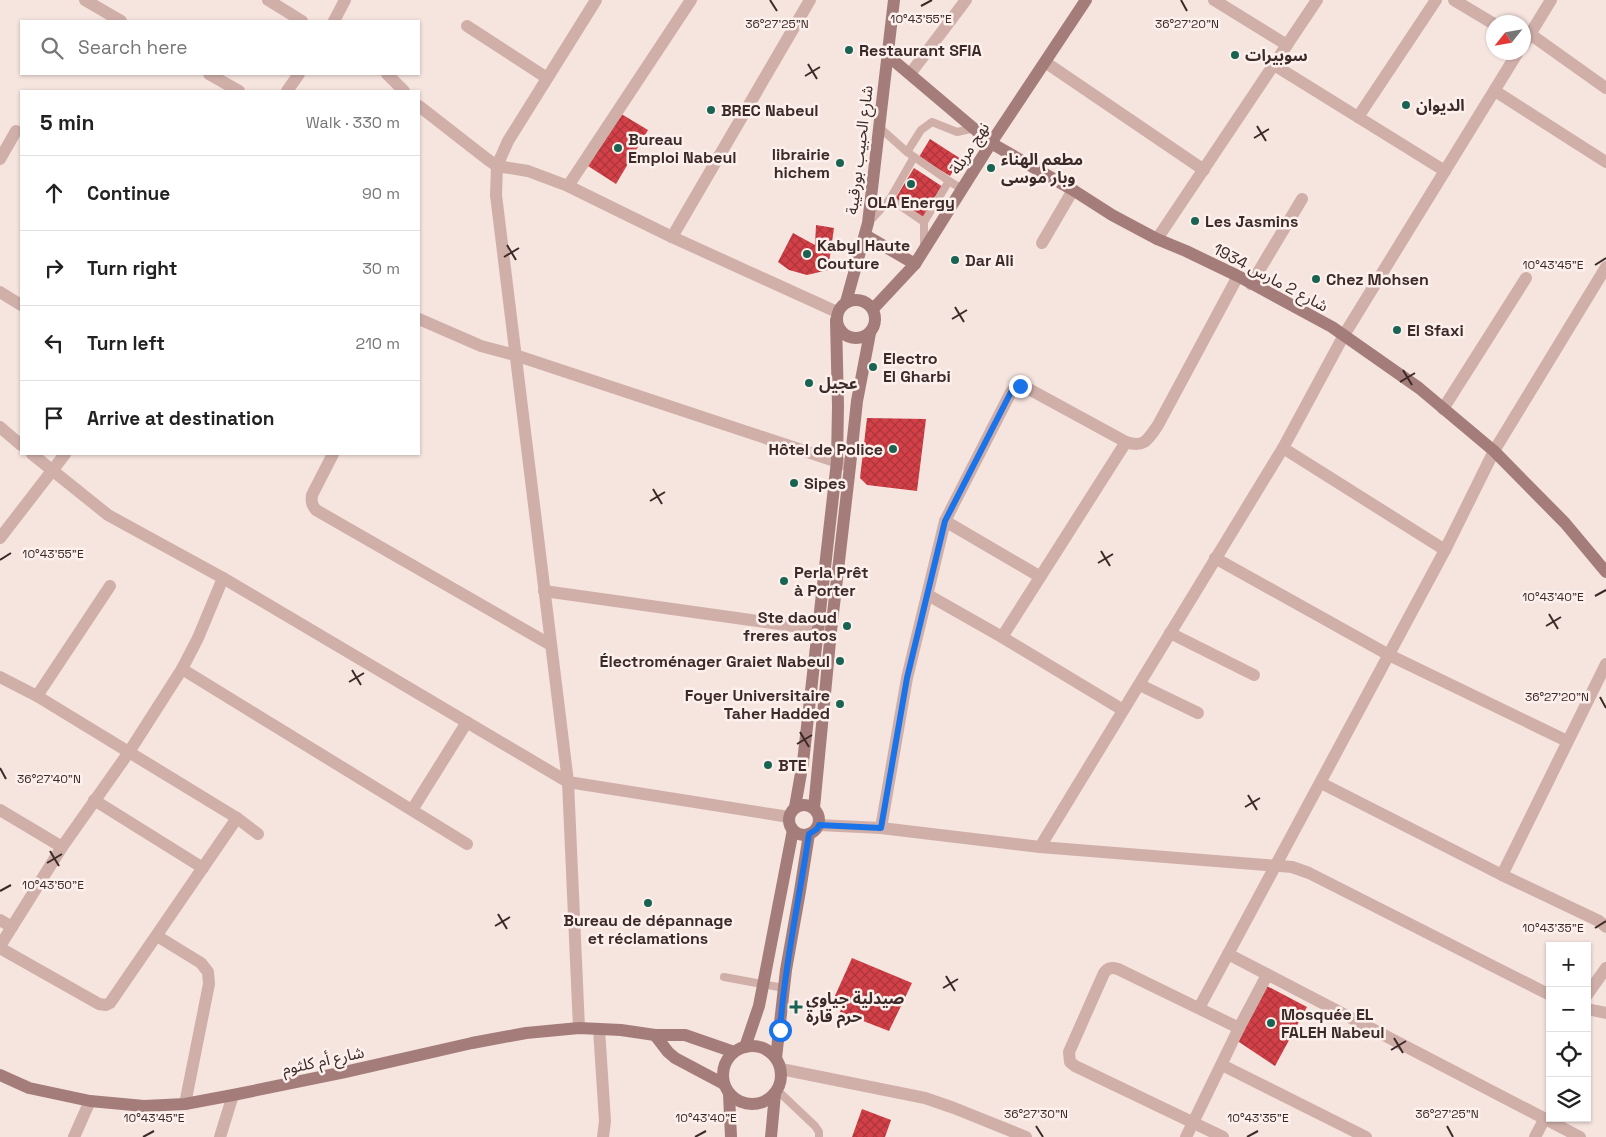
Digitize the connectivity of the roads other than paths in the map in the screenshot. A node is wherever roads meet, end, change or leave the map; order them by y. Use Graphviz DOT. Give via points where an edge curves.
graph roads {
  1 [pos="85,0"];
  2 [pos="268,0"];
  3 [pos="345,0"];
  4 [pos="596,0"];
  5 [pos="691,0"];
  6 [pos="810,0"];
  7 [pos="894,0"];
  8 [pos="966,0"];
  9 [pos="1086,0"];
  10 [pos="1214,0"];
  11 [pos="1317,0"];
  12 [pos="1436,0"];
  13 [pos="1454,0"];
  14 [pos="1551,0"];
  15 [pos="1486,19"];
  16 [pos="119,20"];
  17 [pos="300,20"];
  18 [pos="335,20"];
  19 [pos="467,26"];
  20 [pos="1531,32"];
  21 [pos="1287,45"];
  22 [pos="1531,47"];
  23 [pos="887,55"];
  24 [pos="1514,60"];
  25 [pos="1045,62"];
  26 [pos="1274,64"];
  27 [pos="910,74"];
  28 [pos="211,75"];
  29 [pos="298,75"];
  30 [pos="388,75"];
  31 [pos="547,78"];
  32 [pos="1606,88"];
  33 [pos="236,90"];
  34 [pos="288,90"];
  35 [pos="403,90"];
  36 [pos="1495,91"];
  37 [pos="420,107"];
  38 [pos="1358,117"];
  39 [pos="878,127"];
  40 [pos="975,128"];
  41 [pos="16,131"];
  42 [pos="991,143"];
  43 [pos="907,152"];
  44 [pos="914,157"];
  45 [pos="0,159"];
  46 [pos="1606,162"];
  47 [pos="497,166"];
  48 [pos="1204,170"];
  49 [pos="1445,171"];
  50 [pos="949,181"];
  51 [pos="568,186"];
  52 [pos="962,189"];
  53 [pos="1073,190"];
  54 [pos="890,199"];
  55 [pos="1302,199"];
  56 [pos="924,222"];
  57 [pos="866,229"];
  58 [pos="672,236"];
  59 [pos="1156,239"];
  60 [pos="1042,243"];
  61 [pos="924,249"];
  62 [pos="915,264"];
  63 [pos="1606,267"];
  64 [pos="1238,276"];
  65 [pos="1526,278"];
  66 [pos="1251,284"];
  67 [pos="0,292"];
  68 [pos="846,302"];
  69 [pos="20,304"];
  70 [pos="873,309"];
  71 [pos="837,316"];
  72 [pos="420,319"];
  73 [pos="870,333"];
  74 [pos="1344,335"];
  75 [pos="515,355"];
  76 [pos="1443,409"];
  77 [pos="0,427"];
  78 [pos="1126,442"];
  79 [pos="20,444"];
  80 [pos="1283,448"];
  81 [pos="1494,451"];
  82 [pos="33,455"];
  83 [pos="64,455"];
  84 [pos="332,455"];
  85 [pos="837,461"];
  86 [pos="850,466"];
  87 [pos="53,471"];
  88 [pos="945,521"];
  89 [pos="0,538"];
  90 [pos="1445,550"];
  91 [pos="1215,558"];
  92 [pos="1606,572"];
  93 [pos="1039,576"];
  94 [pos="222,578"];
  95 [pos="110,586"];
  96 [pos="544,591"];
  97 [pos="928,595"];
  98 [pos="825,630"];
  99 [pos="1170,633"];
  100 [pos="1002,637"];
  101 [pos="551,645"];
  102 [pos="1389,655"];
  103 [pos="1606,664"];
  104 [pos="182,669"];
  105 [pos="1254,675"];
  106 [pos="0,677"];
  107 [pos="1140,685"];
  108 [pos="36,696"];
  109 [pos="1124,710"];
  110 [pos="1198,713"];
  111 [pos="467,722"];
  112 [pos="1567,741"];
  113 [pos="128,752"];
  114 [pos="568,782"];
  115 [pos="1321,783"];
  116 [pos="94,800"];
  117 [pos="814,808"];
  118 [pos="0,810"];
  119 [pos="412,810"];
  120 [pos="792,812"];
  121 [pos="237,818"];
  122 [pos="819,825"];
  123 [pos="881,828"];
  124 [pos="793,830"];
  125 [pos="258,834"];
  126 [pos="809,834"];
  127 [pos="467,844"];
  128 [pos="62,847"];
  129 [pos="1040,847"];
  130 [pos="1277,865"];
  131 [pos="203,868"];
  132 [pos="1502,875"];
  133 [pos="0,920"];
  134 [pos="12,927"];
  135 [pos="1606,927"];
  136 [pos="157,936"];
  137 [pos="0,947"];
  138 [pos="1228,954"];
  139 [pos="1606,968"];
  140 [pos="1267,975"];
  141 [pos="724,977"];
  142 [pos="764,984"];
  143 [pos="784,988"];
  144 [pos="1591,989"];
  145 [pos="1546,992"];
  146 [pos="1200,1008"];
  147 [pos="1591,1010"];
  148 [pos="1606,1013"];
  149 [pos="579,1028"];
  150 [pos="1239,1028"];
  151 [pos="599,1029"];
  152 [pos="655,1035"];
  153 [pos="739,1049"];
  154 [pos="778,1063"];
  155 [pos="1222,1065"];
  156 [pos="0,1076"];
  157 [pos="726,1089"];
  158 [pos="776,1092"];
  159 [pos="233,1095"];
  160 [pos="90,1101"];
  161 [pos="185,1104"];
  162 [pos="1545,1118"];
  163 [pos="1193,1122"];
  164 [pos="1002,1132"];
  165 [pos="74,1137"];
  166 [pos="220,1137"];
  167 [pos="603,1137"];
  168 [pos="731,1137"];
  169 [pos="771,1137"];
  170 [pos="819,1137"];
  171 [pos="1026,1137"];
  172 [pos="1186,1137"];
  173 [pos="1223,1137"];
  174 [pos="1366,1137"];
  175 [pos="1535,1137"];
  176 [pos="1580,1137"];
  1 -- 16 [label="street"];
  2 -- 17 [label="street"];
  3 -- 18 [label="street"];
  4 -- 31 [label="street"];
  5 -- 51 [label="street"];
  6 -- 58 [label="street"];
  7 -- 23 [label="main road, شارع الحبيب بورقيبة"];
  8 -- 27 [label="street"];
  9 -- 25 [label="main road, نهج مربلة"];
  10 -- 21 [label="street"];
  11 -- 21 [label="street"];
  12 -- 38 [label="street"];
  13 -- 15 [label="street"];
  14 -- 20 [label="street"];
  19 -- 31 [label="street"];
  21 -- 26 [label="street"];
  22 -- 32 [label="street"];
  23 -- 27 [label="main road, شارع 2 مارس 1934"];
  23 -- 39 [label="main road, شارع الحبيب بورقيبة"];
  24 -- 36 [label="street"];
  25 -- 42 [label="main road, نهج مربلة"];
  25 -- 48 [label="street"];
  26 -- 38 [label="street"];
  26 -- 48 [label="street"];
  27 -- 40 [label="main road, شارع 2 مارس 1934"];
  28 -- 33 [label="street"];
  29 -- 34 [label="street"];
  30 -- 35 [label="street"];
  31 -- 47 [label="street" via="508,141"];
  36 -- 46 [label="street"];
  36 -- 49 [label="street"];
  37 -- 47 [label="street"];
  38 -- 49 [label="street"];
  39 -- 43 [label="lane"];
  39 -- 57 [label="main road, شارع الحبيب بورقيبة"];
  40 -- 42 [label="main road, شارع 2 مارس 1934"];
  40 -- 43 [label="lane" via="957,132 932,122 921,130"];
  41 -- 45 [label="street"];
  42 -- 52 [label="main road, نهج مربلة"];
  42 -- 53 [label="main road, شارع 2 مارس 1934"];
  43 -- 44 [label="lane"];
  44 -- 50 [label="lane"];
  44 -- 54 [label="lane"];
  47 -- 51 [label="street" via="528,171"];
  47 -- 75 [label="street" via="496,195"];
  48 -- 59 [label="street"];
  49 -- 74 [label="street"];
  50 -- 52 [label="lane"];
  50 -- 56 [label="lane"];
  51 -- 58 [label="street"];
  52 -- 61 [label="main road, نهج مربلة"];
  53 -- 59 [label="main road, شارع 2 مارس 1934"];
  53 -- 60 [label="street"];
  54 -- 56 [label="lane"];
  54 -- 57 [label="lane"];
  55 -- 66 [label="street"];
  56 -- 61 [label="lane"];
  57 -- 62 [label="main road"];
  57 -- 68 [label="main road, شارع الحبيب بورقيبة"];
  58 -- 71 [label="street"];
  59 -- 64 [label="main road, شارع 2 مارس 1934"];
  61 -- 62 [label="main road, نهج مربلة"];
  62 -- 70 [label="main road, نهج مربلة"];
  63 -- 81 [label="street"];
  64 -- 66 [label="main road, شارع 2 مارس 1934"];
  64 -- 78 [label="street" via="1150,438 1136,445"];
  65 -- 76 [label="street"];
  66 -- 74 [label="main road, شارع 2 مارس 1934"];
  67 -- 69 [label="street"];
  68 -- 70 [label="main road" via="863,301"];
  68 -- 71 [label="main road"];
  70 -- 73 [label="main road" via="876,317"];
  71 -- 73 [label="main road" via="838,327 849,337 864,337"];
  71 -- 85 [label="main road"];
  72 -- 75 [label="street" via="482,346"];
  73 -- 86 [label="main road"];
  74 -- 76 [label="main road, شارع 2 مارس 1934"];
  74 -- 80 [label="street"];
  75 -- 85 [label="street"];
  75 -- 96 [label="street"];
  76 -- 81 [label="main road, شارع 2 مارس 1934"];
  77 -- 79 [label="street"];
  78 -- 88 [label="street" via="1027,388 1017,387 1011,392"];
  78 -- 93 [label="street"];
  80 -- 90 [label="street"];
  80 -- 91 [label="street"];
  81 -- 90 [label="street"];
  81 -- 92 [label="main road, شارع 2 مارس 1934" via="1565,523"];
  82 -- 87 [label="street"];
  83 -- 87 [label="street"];
  84 -- 101 [label="street" via="312,495 312,506 316,510"];
  85 -- 86 [label="street"];
  85 -- 98 [label="main road"];
  86 -- 98 [label="main road"];
  87 -- 89 [label="street"];
  87 -- 94 [label="street" via="108,515"];
  88 -- 93 [label="street"];
  88 -- 97 [label="street"];
  90 -- 102 [label="street"];
  91 -- 99 [label="street"];
  91 -- 102 [label="street"];
  93 -- 100 [label="street"];
  94 -- 104 [label="street"];
  94 -- 111 [label="street"];
  95 -- 108 [label="street"];
  96 -- 98 [label="street"];
  96 -- 101 [label="street"];
  97 -- 100 [label="street"];
  97 -- 123 [label="street" via="907,678"];
  98 -- 117 [label="main road"];
  98 -- 120 [label="main road"];
  99 -- 105 [label="street"];
  99 -- 107 [label="street"];
  100 -- 109 [label="street"];
  101 -- 114 [label="street"];
  102 -- 112 [label="street"];
  102 -- 115 [label="street"];
  103 -- 112 [label="street"];
  104 -- 113 [label="street"];
  104 -- 119 [label="street"];
  106 -- 108 [label="street"];
  107 -- 109 [label="street"];
  107 -- 110 [label="street"];
  108 -- 113 [label="street"];
  109 -- 129 [label="street"];
  111 -- 114 [label="street"];
  111 -- 119 [label="street"];
  112 -- 132 [label="street"];
  113 -- 116 [label="street"];
  113 -- 121 [label="street"];
  114 -- 120 [label="street"];
  114 -- 149 [label="street"];
  115 -- 130 [label="street"];
  115 -- 132 [label="street"];
  116 -- 128 [label="street"];
  116 -- 131 [label="street"];
  117 -- 120 [label="main road" via="801,805"];
  117 -- 122 [label="main road" via="819,815"];
  118 -- 128 [label="street"];
  119 -- 127 [label="street"];
  120 -- 124 [label="main road" via="789,822"];
  121 -- 125 [label="street"];
  121 -- 131 [label="street"];
  122 -- 123 [label="street"];
  122 -- 126 [label="main road"];
  123 -- 129 [label="street"];
  124 -- 126 [label="main road"];
  124 -- 142 [label="main road"];
  126 -- 143 [label="main road"];
  128 -- 134 [label="street"];
  129 -- 130 [label="street"];
  130 -- 138 [label="street"];
  130 -- 145 [label="street" via="1309,873"];
  131 -- 136 [label="street"];
  132 -- 135 [label="street"];
  133 -- 134 [label="street"];
  134 -- 137 [label="street"];
  136 -- 137 [label="street" via="106,1005"];
  136 -- 161 [label="street" via="201,963 208,972 209,984"];
  138 -- 140 [label="street"];
  138 -- 146 [label="street"];
  139 -- 144 [label="street"];
  140 -- 150 [label="street"];
  140 -- 162 [label="street"];
  141 -- 142 [label="lane"];
  142 -- 143 [label="lane"];
  142 -- 153 [label="main road" via="759,1006"];
  143 -- 154 [label="main road"];
  146 -- 150 [label="street"];
  146 -- 163 [label="street" via="1118,968 1107,969 1069,1052 1070,1062 1075,1066"];
  147 -- 148 [label="street"];
  149 -- 151 [label="main road, شارع أم كلثوم"];
  149 -- 159 [label="main road, شارع أم كلثوم" via="472,1043"];
  150 -- 155 [label="street"];
  151 -- 152 [label="main road, شارع أم كلثوم"];
  151 -- 167 [label="street" via="605,1121"];
  152 -- 153 [label="main road, شارع أم كلثوم" via="685,1035"];
  152 -- 157 [label="main road" via="675,1058"];
  153 -- 154 [label="main road" via="751,1045 761,1047 769,1051"];
  153 -- 157 [label="main road" via="726,1061 722,1072"];
  154 -- 158 [label="main road" via="781,1080"];
  154 -- 164 [label="street" via="925,1098 954,1108"];
  155 -- 163 [label="street"];
  155 -- 174 [label="street"];
  156 -- 160 [label="main road, شارع أم كلثوم" via="29,1088"];
  157 -- 158 [label="main road" via="737,1101 747,1104 767,1101"];
  157 -- 168 [label="main road"];
  158 -- 169 [label="main road"];
  158 -- 170 [label="lane" via="816,1126"];
  159 -- 161 [label="main road, شارع أم كلثوم"];
  159 -- 166 [label="street"];
  160 -- 161 [label="main road, شارع أم كلثوم" via="144,1106"];
  160 -- 165 [label="street"];
  162 -- 175 [label="street"];
  162 -- 176 [label="street"];
  163 -- 172 [label="street"];
  163 -- 173 [label="street"];
  164 -- 171 [label="street"];
}
